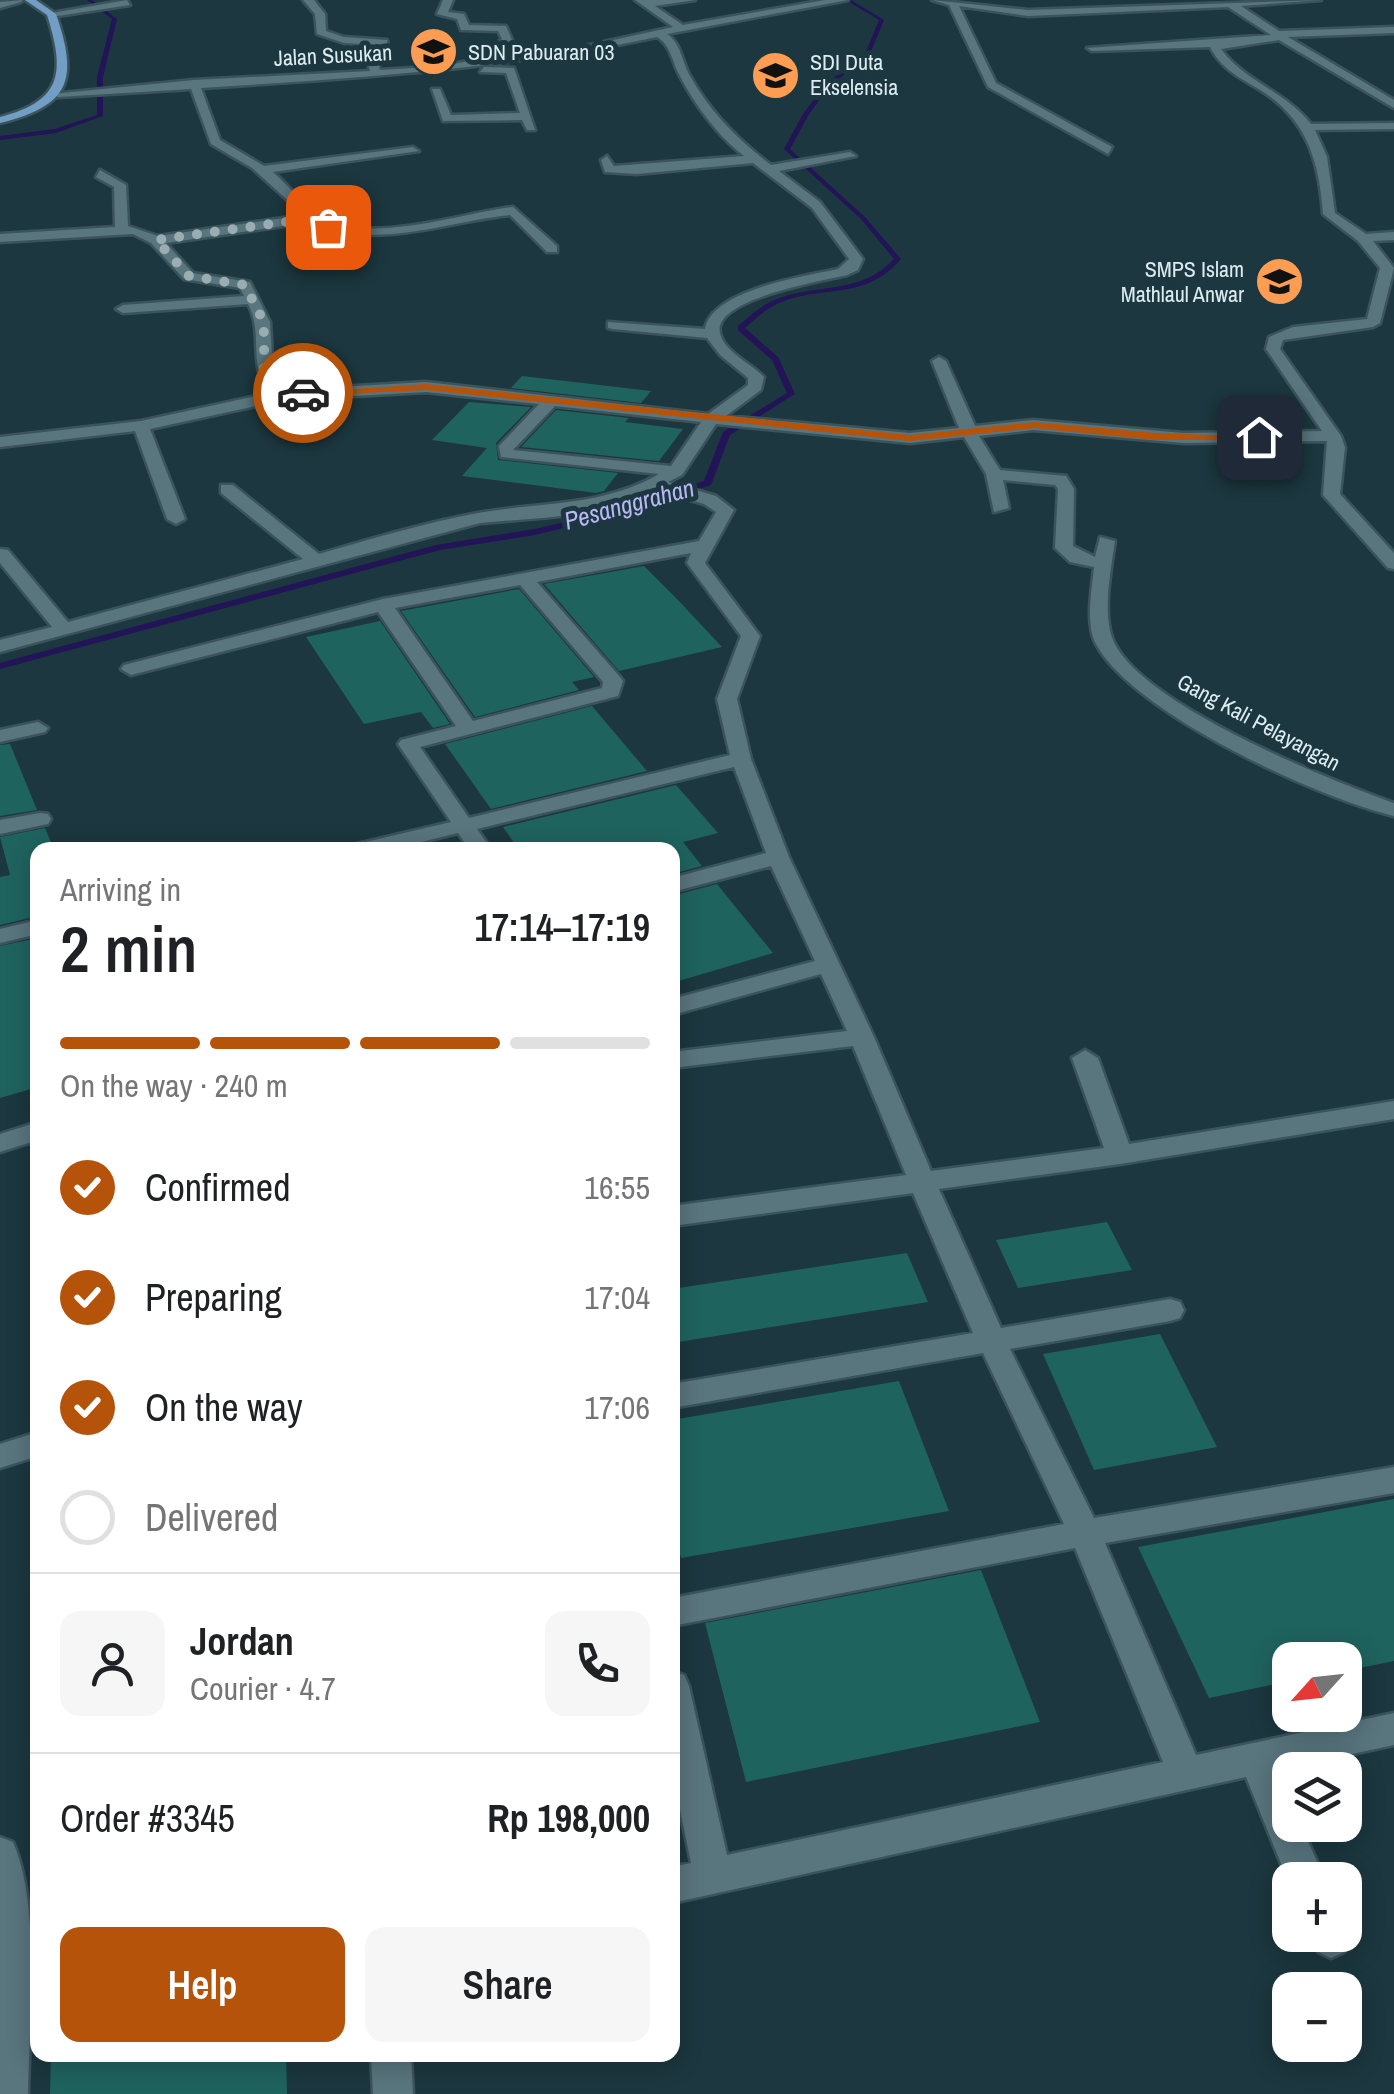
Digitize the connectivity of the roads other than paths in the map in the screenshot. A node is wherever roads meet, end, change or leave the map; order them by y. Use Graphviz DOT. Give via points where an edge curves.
graph roads {
  1 [pos="18,0"];
  2 [pos="30,0"];
  3 [pos="308,0"];
  4 [pos="448,0"];
  5 [pos="690,0"];
  6 [pos="937,0"];
  7 [pos="1133,0"];
  8 [pos="1182,0"];
  9 [pos="1316,0"];
  10 [pos="839,1"];
  11 [pos="642,2"];
  12 [pos="953,2"];
  13 [pos="122,4"];
  14 [pos="0,5"];
  15 [pos="1232,5"];
  16 [pos="1193,6"];
  17 [pos="1148,8"];
  18 [pos="51,14"];
  19 [pos="680,27"];
  20 [pos="1390,33"];
  21 [pos="658,34"];
  22 [pos="1280,36"];
  23 [pos="1222,44"];
  24 [pos="504,58"];
  25 [pos="1107,62"];
  26 [pos="461,64"];
  27 [pos="376,73"];
  28 [pos="194,83"];
  29 [pos="436,91"];
  30 [pos="58,94"];
  31 [pos="1394,105"];
  32 [pos="0,120"];
  33 [pos="1394,126"];
  34 [pos="1311,127"];
  35 [pos="1108,150"];
  36 [pos="413,151"];
  37 [pos="850,156"];
  38 [pos="607,160"];
  39 [pos="768,165"];
  40 [pos="261,170"];
  41 [pos="100,174"];
  42 [pos="314,218"];
  43 [pos="122,230"];
  44 [pos="1394,236"];
  45 [pos="0,238"];
  46 [pos="1363,238"];
  47 [pos="156,240"];
  48 [pos="552,249"];
  49 [pos="1391,269"];
  50 [pos="251,300"];
  51 [pos="123,310"];
  52 [pos="614,324"];
  53 [pos="713,334"];
  54 [pos="938,361"];
  55 [pos="283,395"];
  56 [pos="554,400"];
  57 [pos="719,418"];
  58 [pos="141,426"];
  59 [pos="970,434"];
  60 [pos="1334,436"];
  61 [pos="0,442"];
  62 [pos="994,474"];
  63 [pos="670,482"];
  64 [pos="226,489"];
  65 [pos="1000,508"];
  66 [pos="176,519"];
  67 [pos="1106,540"];
  68 [pos="700,546"];
  69 [pos="2,554"];
  70 [pos="315,560"];
  71 [pos="1103,564"];
  72 [pos="1394,564"];
  73 [pos="523,576"];
  74 [pos="383,605"];
  75 [pos="64,629"];
  76 [pos="0,646"];
  77 [pos="132,668"];
  78 [pos="466,726"];
  79 [pos="38,728"];
  80 [pos="0,736"];
  81 [pos="741,759"];
  82 [pos="1394,810"];
  83 [pos="40,819"];
  84 [pos="465,826"];
  85 [pos="0,828"];
  86 [pos="396,842"];
  87 [pos="476,842"];
  88 [pos="778,857"];
  89 [pos="680,883"];
  90 [pos="30,929"];
  91 [pos="0,936"];
  92 [pos="828,965"];
  93 [pos="680,1005"];
  94 [pos="862,1037"];
  95 [pos="1085,1058"];
  96 [pos="680,1059"];
  97 [pos="1394,1110"];
  98 [pos="30,1134"];
  99 [pos="0,1143"];
  100 [pos="1120,1156"];
  101 [pos="922,1182"];
  102 [pos="680,1215"];
  103 [pos="1170,1310"];
  104 [pos="992,1342"];
  105 [pos="680,1395"];
  106 [pos="30,1447"];
  107 [pos="0,1456"];
  108 [pos="1394,1480"];
  109 [pos="1085,1532"];
  110 [pos="680,1610"];
  111 [pos="680,1724"];
  112 [pos="1394,1729"];
  113 [pos="1256,1759"];
  114 [pos="1185,1772"];
  115 [pos="0,1854"];
  116 [pos="1299,1862"];
  117 [pos="712,1876"];
  118 [pos="680,1883"];
  119 [pos="5,1930"];
  120 [pos="391,2062"];
  121 [pos="8,2094"];
  122 [pos="393,2094"];
  1 -- 14 [label="street"];
  2 -- 18 [label="main road"];
  3 -- 27 [label="street" via="319,10 326,35 383,42 384,59 373,63"];
  4 -- 24 [label="street" via="442,14 462,16 465,28 502,28"];
  5 -- 11 [label="street"];
  6 -- 12 [label="street"];
  7 -- 17 [label="street"];
  8 -- 16 [label="street"];
  9 -- 15 [label="street"];
  10 -- 19 [label="street, Jalan Susukan"];
  11 -- 19 [label="street"];
  12 -- 17 [label="street" via="1008,13"];
  12 -- 35 [label="street" via="992,85"];
  13 -- 18 [label="street"];
  15 -- 16 [label="street"];
  15 -- 22 [label="street"];
  16 -- 17 [label="street"];
  18 -- 30 [label="main road" via="64,70"];
  19 -- 21 [label="street, Jalan Susukan"];
  20 -- 22 [label="street"];
  21 -- 24 [label="street, Jalan Susukan"];
  21 -- 39 [label="street" via="670,40 712,118"];
  22 -- 23 [label="street"];
  22 -- 31 [label="street"];
  23 -- 25 [label="street" via="1092,48"];
  23 -- 34 [label="street" via="1217,53 1230,66"];
  24 -- 26 [label="street, Jalan Susukan"];
  26 -- 27 [label="street, Jalan Susukan"];
  26 -- 29 [label="street" via="471,71 510,70 529,122 446,119"];
  27 -- 28 [label="street, Jalan Susukan"];
  28 -- 30 [label="street, Jalan Susukan"];
  28 -- 40 [label="street" via="215,142"];
  30 -- 32 [label="main road" via="40,109"];
  33 -- 34 [label="street"];
  34 -- 46 [label="street" via="1326,173 1329,214"];
  36 -- 40 [label="street"];
  37 -- 39 [label="street"];
  38 -- 39 [label="street" via="609,169 637,170"];
  39 -- 53 [label="street" via="816,206 856,259 842,272 764,290 730,306 716,315"];
  40 -- 42 [label="street"];
  41 -- 43 [label="street" via="120,185"];
  42 -- 47 [label="street"];
  42 -- 48 [label="street" via="335,230 366,231 513,211"];
  43 -- 45 [label="street"];
  43 -- 47 [label="street"];
  44 -- 46 [label="street"];
  46 -- 49 [label="street"];
  47 -- 50 [label="street" via="184,274 245,285"];
  49 -- 60 [label="street" via="1373,323 1276,336 1273,350"];
  50 -- 51 [label="street"];
  50 -- 55 [label="street" via="263,324 264,375"];
  52 -- 53 [label="street"];
  53 -- 57 [label="street" via="756,377 756,386"];
  54 -- 59 [label="street"];
  55 -- 56 [label="street" via="426,387"];
  55 -- 58 [label="street"];
  56 -- 57 [label="street"];
  56 -- 63 [label="street" via="507,454"];
  57 -- 59 [label="street" via="856,436"];
  57 -- 63 [label="street"];
  58 -- 61 [label="street"];
  58 -- 66 [label="street"];
  59 -- 60 [label="street" via="1034,425 1184,438"];
  59 -- 62 [label="street"];
  60 -- 72 [label="street" via="1331,495"];
  62 -- 65 [label="street"];
  62 -- 71 [label="street" via="1060,480 1066,490 1064,548"];
  63 -- 68 [label="street" via="725,510 722,524"];
  63 -- 70 [label="street" via="610,502 480,518"];
  64 -- 70 [label="street"];
  67 -- 71 [label="street, Gang Kali Pelayangan"];
  68 -- 73 [label="street"];
  68 -- 81 [label="street" via="696,562 751,636 727,699"];
  69 -- 75 [label="street"];
  70 -- 75 [label="street"];
  71 -- 82 [label="street, Gang Kali Pelayangan" via="1103,640 1156,696 1285,766"];
  73 -- 74 [label="street"];
  73 -- 78 [label="street" via="612,681 612,692"];
  74 -- 77 [label="street"];
  74 -- 78 [label="street"];
  75 -- 76 [label="street"];
  78 -- 84 [label="street" via="408,744"];
  79 -- 80 [label="street"];
  81 -- 84 [label="street"];
  81 -- 88 [label="street"];
  83 -- 85 [label="street"];
  84 -- 86 [label="street"];
  84 -- 87 [label="street"];
  88 -- 89 [label="street"];
  88 -- 92 [label="street"];
  90 -- 91 [label="street"];
  92 -- 93 [label="street"];
  92 -- 94 [label="street"];
  94 -- 96 [label="street"];
  94 -- 101 [label="street"];
  95 -- 100 [label="street"];
  97 -- 100 [label="street"];
  98 -- 99 [label="street"];
  100 -- 101 [label="street"];
  101 -- 102 [label="street"];
  101 -- 104 [label="street"];
  103 -- 104 [label="street"];
  104 -- 105 [label="street"];
  104 -- 109 [label="street"];
  106 -- 107 [label="street"];
  108 -- 109 [label="street"];
  109 -- 110 [label="street"];
  109 -- 114 [label="street"];
  111 -- 117 [label="street"];
  112 -- 113 [label="street"];
  113 -- 114 [label="street"];
  113 -- 116 [label="street"];
  114 -- 117 [label="street"];
  115 -- 119 [label="street"];
  117 -- 118 [label="street"];
  119 -- 121 [label="street"];
  120 -- 122 [label="street"];
}
